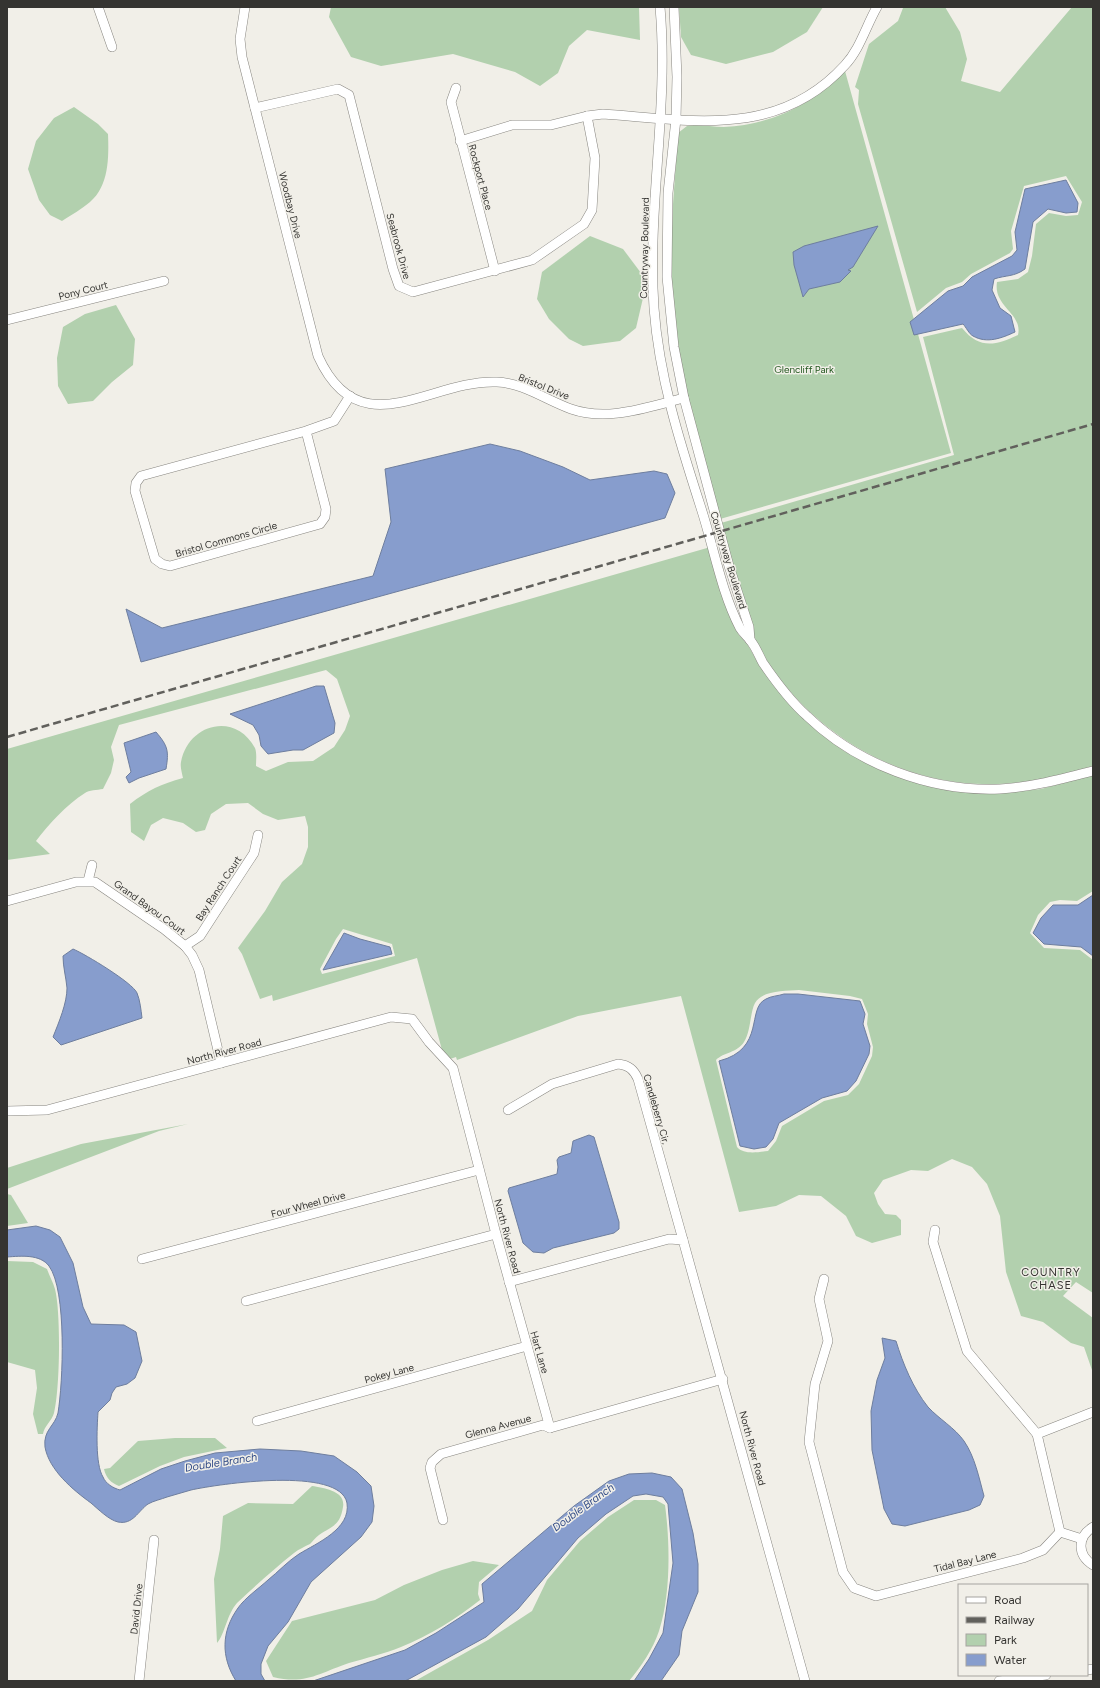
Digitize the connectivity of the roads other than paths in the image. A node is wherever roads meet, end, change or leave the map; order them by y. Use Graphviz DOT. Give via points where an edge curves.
graph roads {
  1 [pos="98,7"];
  2 [pos="245,7"];
  3 [pos="660,7"];
  4 [pos="674,7"];
  5 [pos="877,7"];
  6 [pos="662,35"];
  7 [pos="112,47"];
  8 [pos="456,88"];
  9 [pos="662,102"];
  10 [pos="676,103"];
  11 [pos="255,108"];
  12 [pos="587,116"];
  13 [pos="648,117"];
  14 [pos="668,119"];
  15 [pos="691,120"];
  16 [pos="660,134"];
  17 [pos="674,136"];
  18 [pos="460,141"];
  19 [pos="668,206"];
  20 [pos="495,271"];
  21 [pos="164,281"];
  22 [pos="7,320"];
  23 [pos="350,396"];
  24 [pos="684,398"];
  25 [pos="669,402"];
  26 [pos="306,431"];
  27 [pos="750,640"];
  28 [pos="1093,771"];
  29 [pos="258,834"];
  30 [pos="92,865"];
  31 [pos="88,881"];
  32 [pos="7,901"];
  33 [pos="185,946"];
  34 [pos="221,1063"];
  35 [pos="508,1110"];
  36 [pos="7,1111"];
  37 [pos="479,1170"];
  38 [pos="935,1230"];
  39 [pos="496,1234"];
  40 [pos="683,1240"];
  41 [pos="142,1259"];
  42 [pos="824,1280"];
  43 [pos="509,1282"];
  44 [pos="246,1301"];
  45 [pos="527,1346"];
  46 [pos="723,1379"];
  47 [pos="1093,1412"];
  48 [pos="257,1421"];
  49 [pos="550,1428"];
  50 [pos="1037,1434"];
  51 [pos="443,1520"];
  52 [pos="1093,1527"];
  53 [pos="1060,1532"];
  54 [pos="1082,1538"];
  55 [pos="154,1540"];
  56 [pos="1093,1564"];
  57 [pos="1038,1676"];
  58 [pos="139,1681"];
  59 [pos="805,1681"];
  60 [pos="999,1681"];
  1 -- 7 [label="street"];
  2 -- 11 [label="street, Woodbay Drive" via="240,39"];
  3 -- 6 [label="street, Countryway Boulevard"];
  4 -- 10 [label="street, Countryway Boulevard"];
  5 -- 15 [label="street" via="845,65 799,101 778,111 751,118"];
  6 -- 9 [label="street, Countryway Boulevard"];
  6 -- 14 [label="street" via="667,66"];
  8 -- 18 [label="street, Rockport Place" via="451,102"];
  9 -- 13 [label="street" via="657,112"];
  9 -- 14 [label="street, Countryway Boulevard"];
  10 -- 14 [label="street, Countryway Boulevard"];
  10 -- 15 [label="street" via="682,115"];
  11 -- 20 [label="street, Seabrook Drive" via="338,89 349,95 399,286 413,292"];
  11 -- 23 [label="street, Woodbay Drive" via="318,356 329,377"];
  12 -- 13 [label="street" via="603,114"];
  12 -- 18 [label="street" via="551,126 512,125"];
  12 -- 20 [label="street, Seabrook Drive" via="595,158 592,210 584,224 532,260"];
  13 -- 14 [label="street"];
  13 -- 16 [label="street" via="657,123"];
  14 -- 15 [label="street"];
  14 -- 16 [label="street, Countryway Boulevard"];
  14 -- 17 [label="street, Countryway Boulevard"];
  14 -- 19 [label="street" via="670,135 665,194"];
  15 -- 17 [label="street" via="679,125"];
  16 -- 25 [label="street, Countryway Boulevard" via="652,271 659,349"];
  17 -- 19 [label="street, Countryway Boulevard"];
  18 -- 20 [label="street, Rockport Place"];
  19 -- 24 [label="street, Countryway Boulevard" via="669,307"];
  21 -- 22 [label="street, Pony Court"];
  23 -- 25 [label="street, Bristol Drive" via="372,404 391,405 466,386 496,382 522,387 571,409 600,415 629,412"];
  23 -- 26 [label="street, Bristol Commons Circle" via="334,421"];
  24 -- 25 [label="street, Bristol Drive"];
  24 -- 27 [label="street, Countryway Boulevard" via="728,566 749,626"];
  25 -- 27 [label="street, Countryway Boulevard" via="729,600 741,632"];
  26 -- 26 [label="street, Bristol Commons Circle" via="141,476 136,483 135,491 155,559 170,566 320,524 325,517 326,508"];
  27 -- 28 [label="street, Countryway Boulevard" via="778,684 807,717 846,746 899,773 940,784 998,789 1040,784"];
  29 -- 33 [label="street, Bay Ranch Court" via="254,853 200,936"];
  30 -- 31 [label="street"];
  31 -- 32 [label="street"];
  31 -- 33 [label="street, Grand Bayou Court" via="106,889"];
  33 -- 34 [label="street, Grand Bayou Court" via="199,970"];
  34 -- 36 [label="street, North River Road" via="46,1110"];
  34 -- 37 [label="street, North River Road" via="391,1017 412,1019 453,1068"];
  35 -- 40 [label="street, Candleberry Cir," via="541,1089 562,1080 618,1064 631,1068 638,1079"];
  37 -- 39 [label="street, North River Road"];
  37 -- 41 [label="street, Four Wheel Drive"];
  38 -- 50 [label="street" via="933,1242 967,1351"];
  39 -- 43 [label="street, North River Road"];
  39 -- 44 [label="street"];
  40 -- 43 [label="street, North River Road" via="669,1239"];
  40 -- 46 [label="street, North River Road"];
  42 -- 53 [label="street, Tidal Bay Lane" via="819,1299 828,1341 815,1384 809,1442 843,1572 854,1588 876,1596 1023,1558 1043,1550"];
  43 -- 45 [label="street, Hart Lane"];
  45 -- 48 [label="street, Pokey Lane"];
  45 -- 49 [label="street, Hart Lane"];
  46 -- 49 [label="street, Glenna Avenue"];
  46 -- 59 [label="street, North River Road"];
  47 -- 50 [label="street"];
  49 -- 51 [label="street, Glenna Avenue" via="542,1425 447,1451 436,1457 430,1468"];
  50 -- 53 [label="street"];
  52 -- 54 [label="street"];
  53 -- 54 [label="street"];
  54 -- 56 [label="street" via="1080,1549"];
  55 -- 58 [label="street, David Drive"];
  57 -- 60 [label="street"];
}
